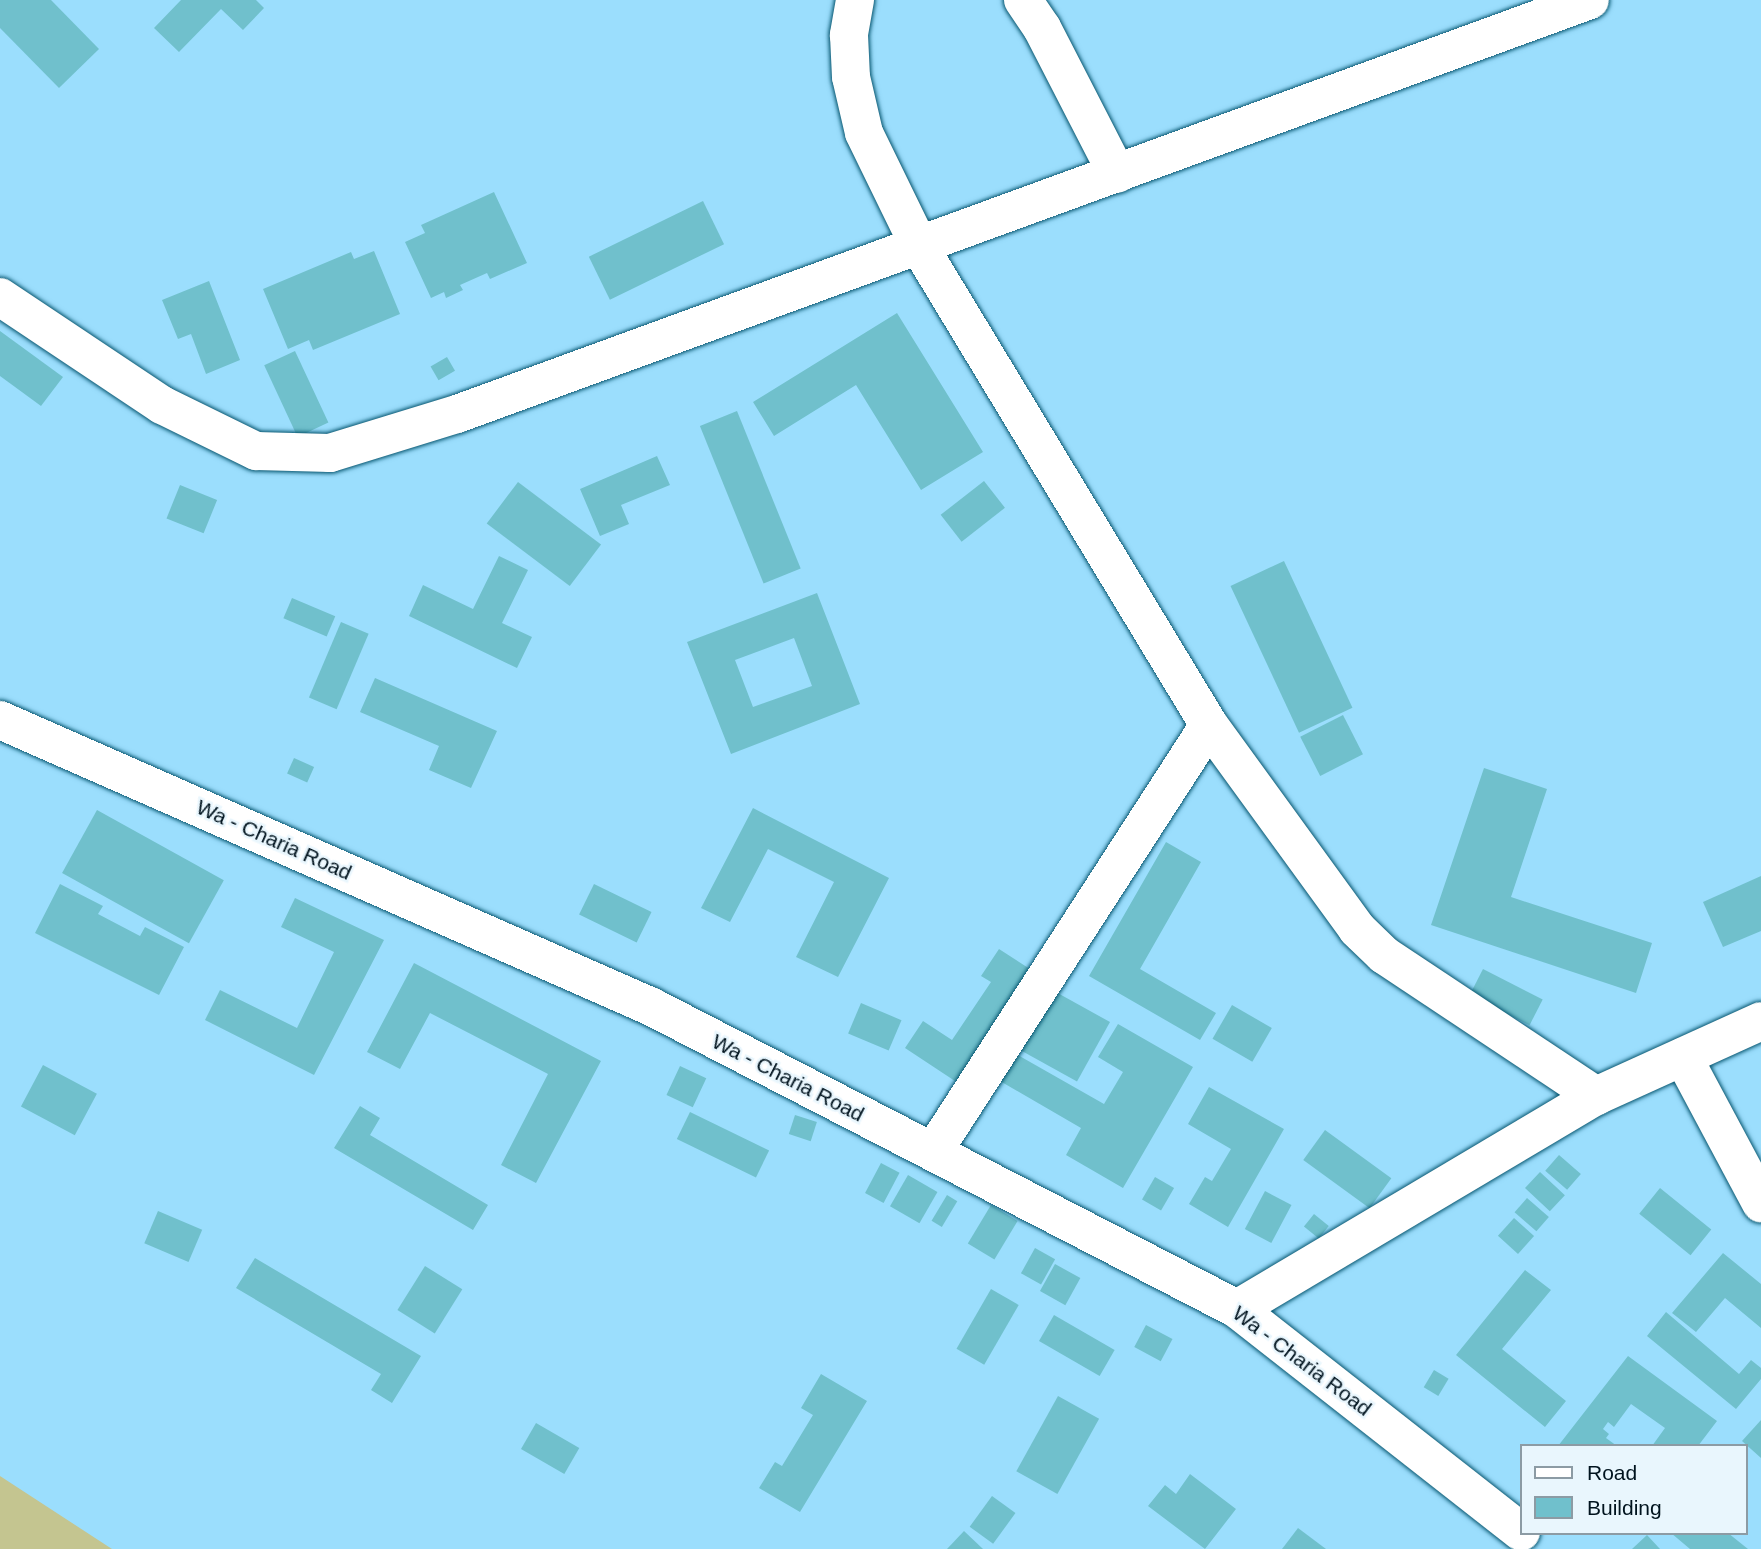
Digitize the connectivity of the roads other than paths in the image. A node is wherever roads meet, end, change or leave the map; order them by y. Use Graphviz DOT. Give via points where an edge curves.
graph roads {
  1 [pos="855,0"];
  2 [pos="1023,0"];
  3 [pos="1590,0"];
  4 [pos="1117,174"];
  5 [pos="919,246"];
  6 [pos="0,297"];
  7 [pos="0,720"];
  8 [pos="1209,725"];
  9 [pos="1761,1021"];
  10 [pos="1683,1056"];
  11 [pos="1596,1096"];
  12 [pos="933,1152"];
  13 [pos="1761,1203"];
  14 [pos="1237,1309"];
  15 [pos="1520,1530"];
  16 [pos="1526,1535"];
  17 [pos="1543,1549"];
  1 -- 5 [label="street" via="849,35 851,77 864,133"];
  2 -- 4 [label="street"];
  3 -- 4 [label="street"];
  4 -- 5 [label="street"];
  5 -- 6 [label="street" via="457,414 330,453 256,451 162,405"];
  5 -- 8 [label="street"];
  7 -- 12 [label="street, Wa - Charia Road" via="652,1007"];
  8 -- 11 [label="street" via="1357,929 1384,956"];
  8 -- 12 [label="street"];
  9 -- 10 [label="street"];
  10 -- 11 [label="street"];
  10 -- 13 [label="street"];
  11 -- 14 [label="street"];
  12 -- 14 [label="street, Wa - Charia Road"];
  14 -- 15 [label="street, Wa - Charia Road"];
  16 -- 17 [label="street, Wa - Charia Road"];
}
